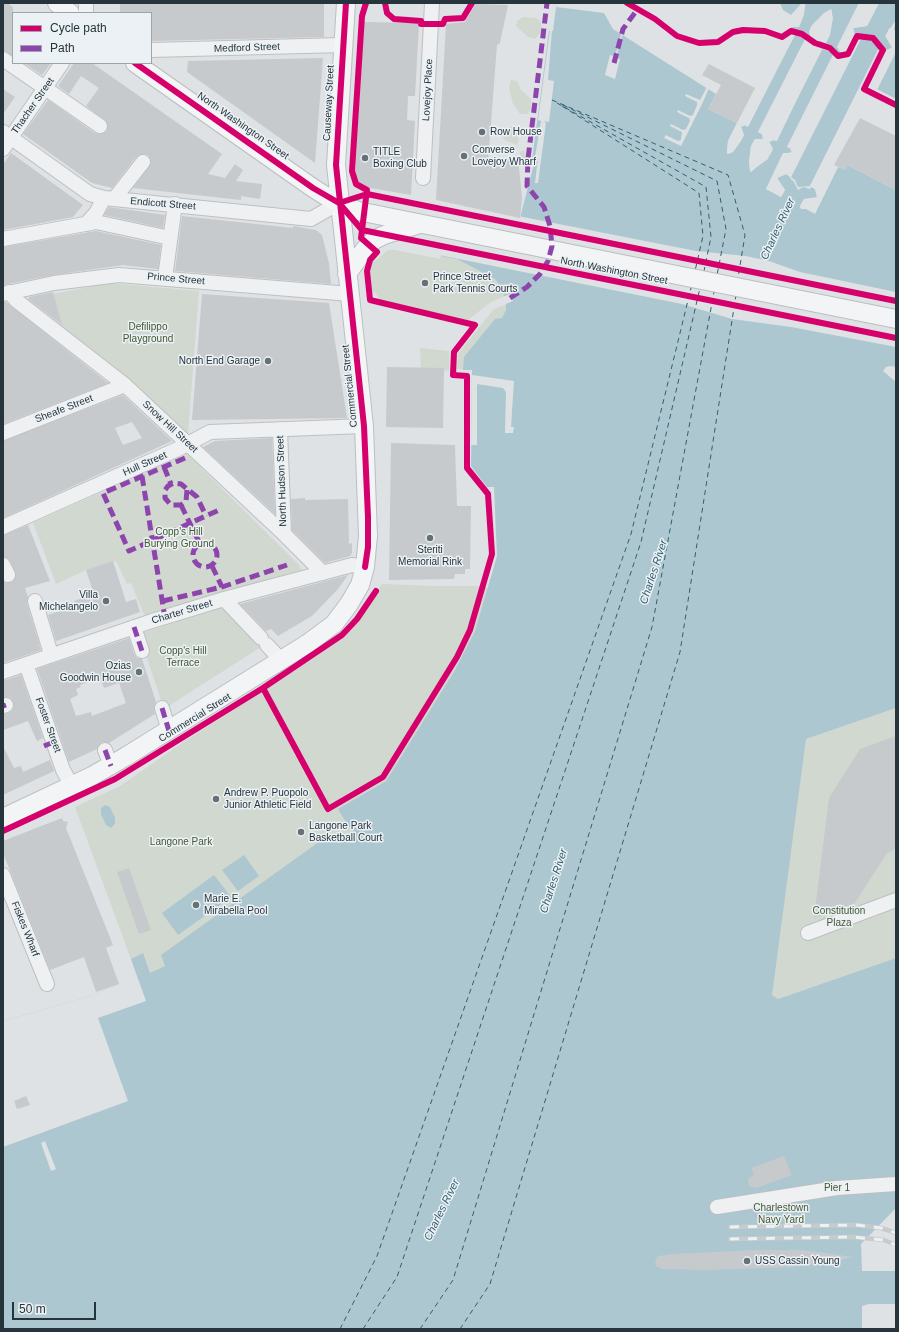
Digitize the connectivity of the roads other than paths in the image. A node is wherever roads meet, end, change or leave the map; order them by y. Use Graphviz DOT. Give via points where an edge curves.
graph roads {
  1 [pos="57,3"];
  2 [pos="346,3"];
  3 [pos="432,3"];
  4 [pos="69,12"];
  5 [pos="343,45"];
  6 [pos="152,50"];
  7 [pos="3,59"];
  8 [pos="61,64"];
  9 [pos="136,64"];
  10 [pos="45,88"];
  11 [pos="100,126"];
  12 [pos="6,139"];
  13 [pos="143,162"];
  14 [pos="423,178"];
  15 [pos="109,199"];
  16 [pos="175,204"];
  17 [pos="339,204"];
  18 [pos="86,224"];
  19 [pos="425,225"];
  20 [pos="170,238"];
  21 [pos="3,239"];
  22 [pos="347,274"];
  23 [pos="165,278"];
  24 [pos="6,293"];
  25 [pos="350,294"];
  26 [pos="896,319"];
  27 [pos="125,385"];
  28 [pos="364,426"];
  29 [pos="280,429"];
  30 [pos="3,433"];
  31 [pos="188,443"];
  32 [pos="3,527"];
  33 [pos="284,534"];
  34 [pos="365,567"];
  35 [pos="323,573"];
  36 [pos="224,599"];
  37 [pos="35,601"];
  38 [pos="134,627"];
  39 [pos="142,651"];
  40 [pos="51,654"];
  41 [pos="281,660"];
  42 [pos="26,664"];
  43 [pos="3,672"];
  44 [pos="162,708"];
  45 [pos="169,731"];
  46 [pos="72,786"];
  47 [pos="3,818"];
  48 [pos="3,875"];
  49 [pos="896,900"];
  50 [pos="808,933"];
  51 [pos="47,984"];
  52 [pos="896,1184"];
  53 [pos="717,1207"];
  1 -- 4 [label="main road"];
  2 -- 5 [label="main road, Causeway Street"];
  3 -- 14 [label="street, Lovejoy Place"];
  5 -- 6 [label="street, Medford Street"];
  5 -- 17 [label="main road, Causeway Street" via="336,165"];
  7 -- 10 [label="street"];
  8 -- 10 [label="street, Thacher Street"];
  9 -- 17 [label="main road, North Washington Street"];
  10 -- 11 [label="street"];
  10 -- 12 [label="street, Thacher Street"];
  12 -- 15 [label="street, Endicott Street" via="90,194"];
  13 -- 15 [label="street"];
  15 -- 16 [label="street, Endicott Street"];
  15 -- 18 [label="street"];
  16 -- 17 [label="street, Endicott Street" via="312,219"];
  16 -- 20 [label="street"];
  17 -- 19 [label="main road, North Washington Street" via="360,212"];
  17 -- 22 [label="main road, Commercial Street"];
  18 -- 20 [label="street" via="98,222"];
  18 -- 21 [label="street"];
  19 -- 22 [label="main road" via="374,240"];
  19 -- 26 [label="main road, North Washington Street"];
  20 -- 23 [label="street"];
  22 -- 25 [label="main road, Commercial Street"];
  23 -- 24 [label="street, Prince Street" via="112,275"];
  23 -- 25 [label="street, Prince Street"];
  24 -- 27 [label="street, Snow Hill Street"];
  25 -- 28 [label="main road, Commercial Street"];
  27 -- 30 [label="street, Sheafe Street"];
  27 -- 31 [label="street, Snow Hill Street"];
  28 -- 29 [label="street, Hull Street"];
  28 -- 34 [label="main road, Commercial Street" via="368,517"];
  29 -- 31 [label="street, Hull Street" via="214,432"];
  29 -- 33 [label="street, North Hudson Street"];
  31 -- 32 [label="street, Hull Street"];
  31 -- 33 [label="street, Snow Hill Street"];
  33 -- 35 [label="street, Snow Hill Street"];
  34 -- 35 [label="street, Charter Street" via="352,565"];
  34 -- 41 [label="main road, Commercial Street" via="354,595 334,624"];
  35 -- 36 [label="street, Charter Street"];
  36 -- 38 [label="street, Charter Street"];
  36 -- 41 [label="street"];
  37 -- 40 [label="street"];
  38 -- 39 [label="street"];
  38 -- 40 [label="street, Charter Street"];
  40 -- 42 [label="street, Charter Street"];
  41 -- 45 [label="main road, Commercial Street"];
  42 -- 43 [label="street, Charter Street"];
  42 -- 46 [label="street, Foster Street" via="49,744"];
  44 -- 45 [label="street"];
  45 -- 46 [label="main road, Commercial Street" via="108,758"];
  46 -- 47 [label="main road, Commercial Street"];
  48 -- 51 [label="street, Fiskes Wharf"];
  49 -- 50 [label="street"];
  52 -- 53 [label="street" via="837,1188"];
}
